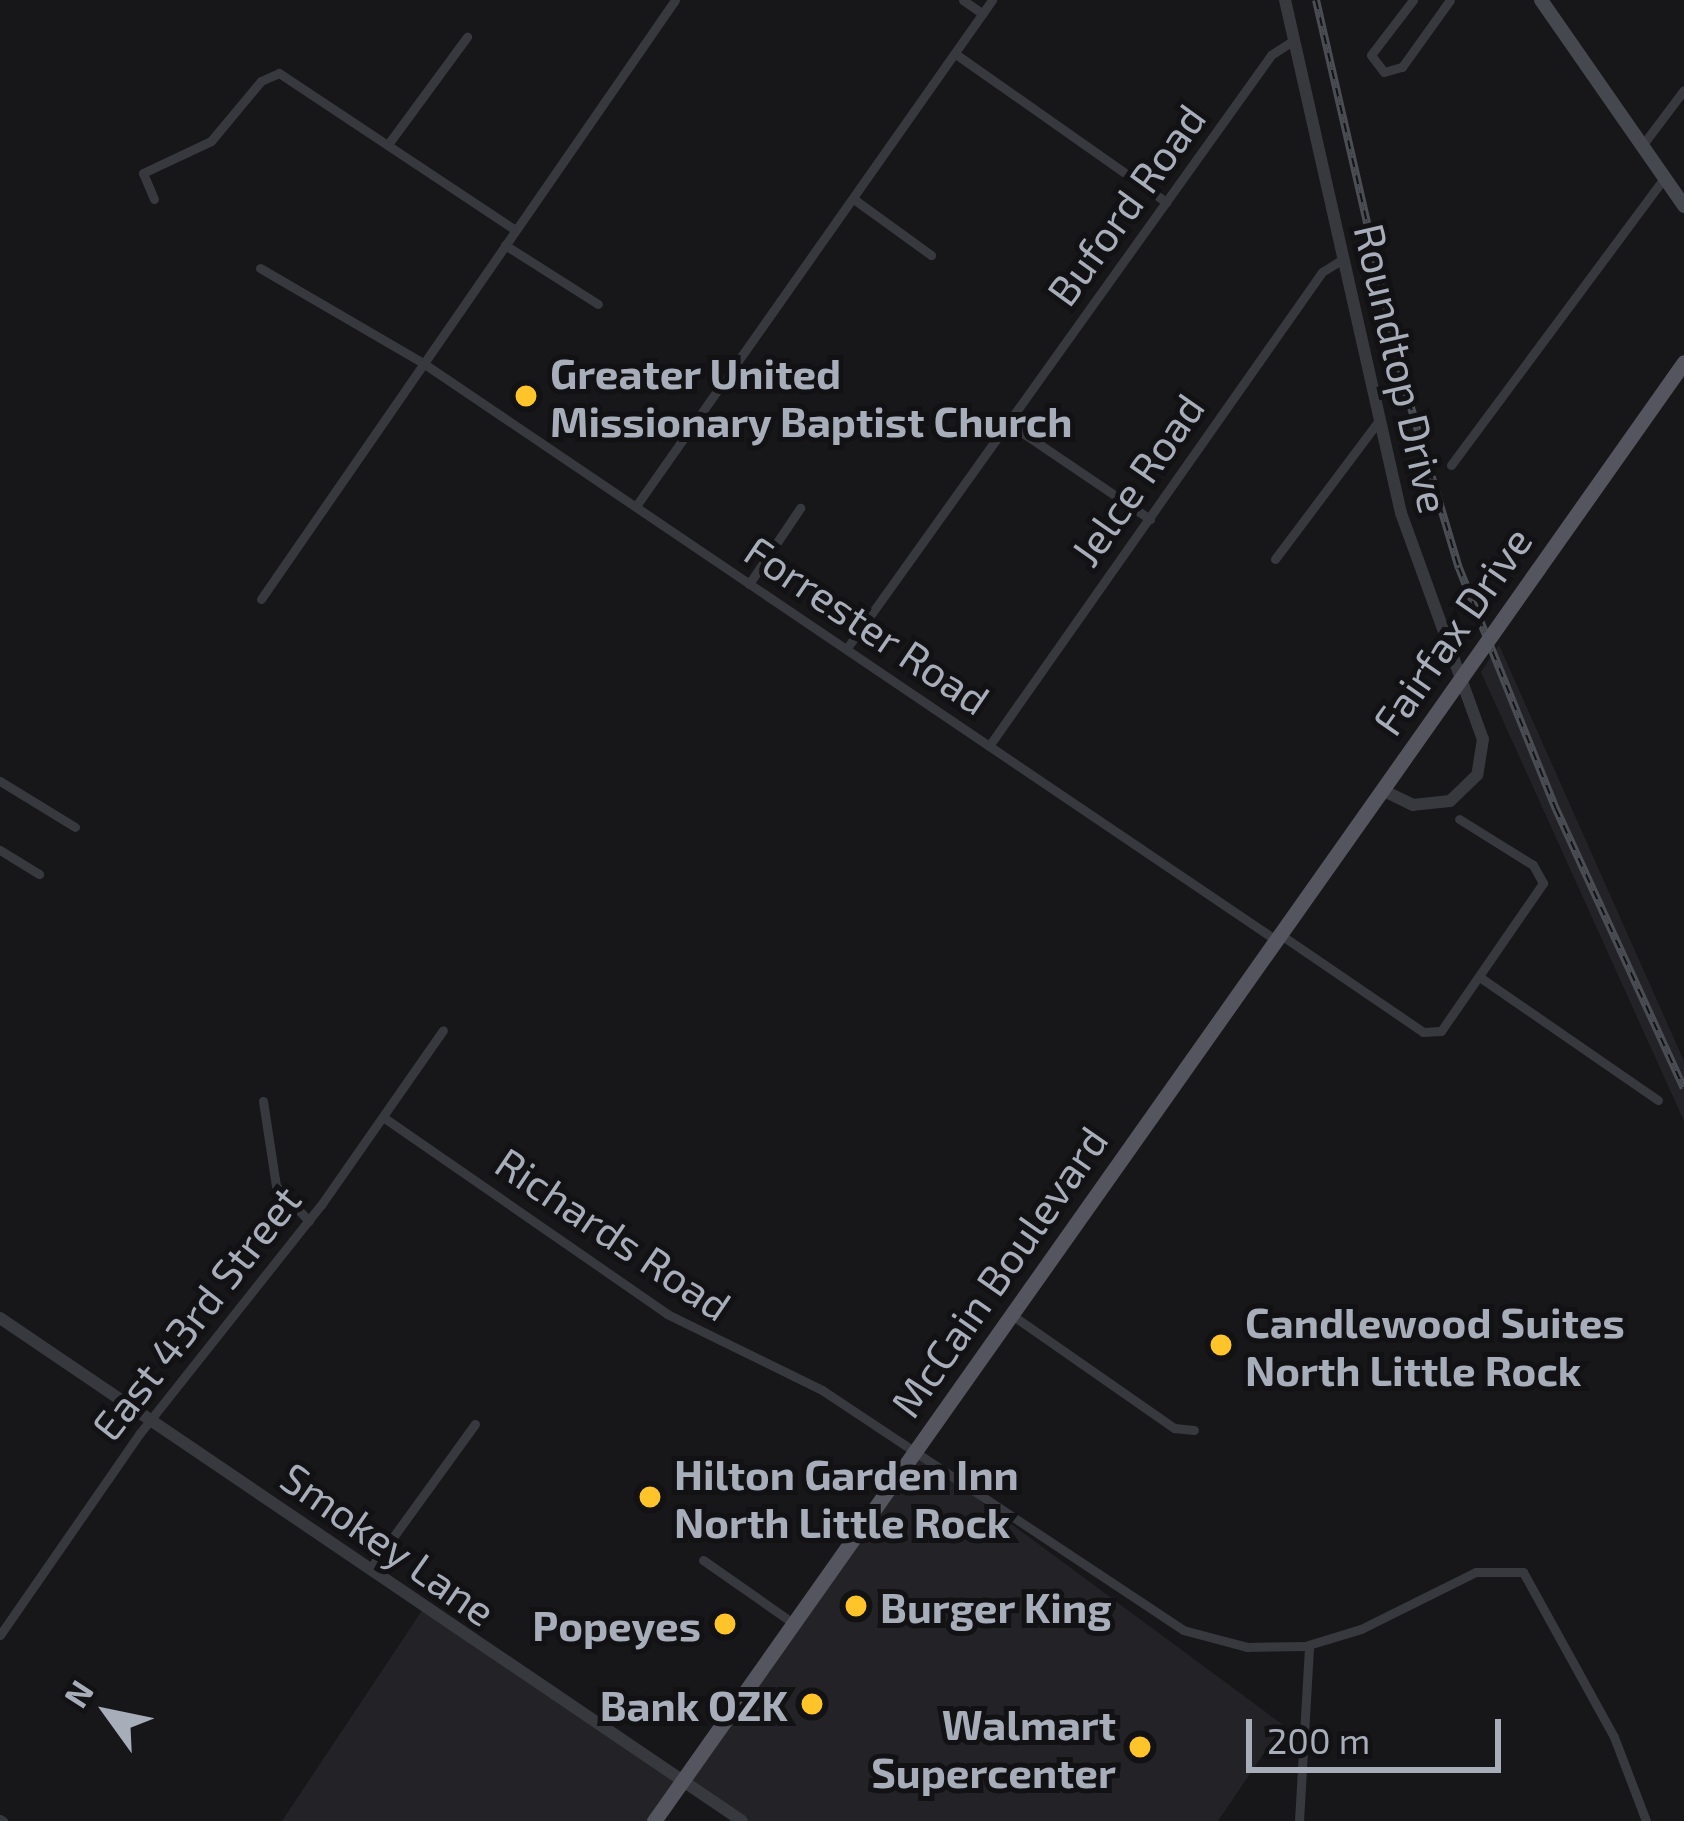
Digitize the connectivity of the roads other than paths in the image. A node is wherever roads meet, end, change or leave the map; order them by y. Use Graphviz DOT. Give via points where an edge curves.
graph roads {
  1 [pos="675,0"];
  2 [pos="963,0"];
  3 [pos="992,0"];
  4 [pos="1286,0"];
  5 [pos="1413,0"];
  6 [pos="1450,0"];
  7 [pos="1541,0"];
  8 [pos="983,14"];
  9 [pos="467,37"];
  10 [pos="1294,40"];
  11 [pos="957,55"];
  12 [pos="1684,90"];
  13 [pos="389,143"];
  14 [pos="1641,147"];
  15 [pos="1664,178"];
  16 [pos="154,199"];
  17 [pos="855,200"];
  18 [pos="1166,202"];
  19 [pos="1684,206"];
  20 [pos="515,230"];
  21 [pos="505,245"];
  22 [pos="931,255"];
  23 [pos="1344,258"];
  24 [pos="260,268"];
  25 [pos="598,304"];
  26 [pos="1684,362"];
  27 [pos="423,363"];
  28 [pos="1380,419"];
  29 [pos="1011,425"];
  30 [pos="1451,465"];
  31 [pos="636,506"];
  32 [pos="800,508"];
  33 [pos="1150,519"];
  34 [pos="1275,559"];
  35 [pos="749,584"];
  36 [pos="261,599"];
  37 [pos="847,648"];
  38 [pos="989,746"];
  39 [pos="0,781"];
  40 [pos="1382,790"];
  41 [pos="1460,819"];
  42 [pos="75,827"];
  43 [pos="2,855"];
  44 [pos="39,874"];
  45 [pos="1278,937"];
  46 [pos="1481,978"];
  47 [pos="443,1030"];
  48 [pos="1658,1100"];
  49 [pos="263,1101"];
  50 [pos="383,1117"];
  51 [pos="309,1221"];
  52 [pos="1012,1315"];
  53 [pos="0,1318"];
  54 [pos="149,1419"];
  55 [pos="475,1424"];
  56 [pos="1194,1430"];
  57 [pos="914,1452"];
  58 [pos="703,1559"];
  59 [pos="370,1569"];
  60 [pos="793,1623"];
  61 [pos="0,1635"];
  62 [pos="1310,1645"];
  63 [pos="682,1781"];
  64 [pos="653,1821"];
  65 [pos="742,1821"];
  66 [pos="1299,1821"];
  67 [pos="1646,1821"];
  1 -- 20 [label="street"];
  2 -- 8 [label="street"];
  3 -- 8 [label="street"];
  4 -- 10 [label="street, Roundtop Drive"];
  5 -- 6 [label="street" via="1371,56 1384,72 1402,67"];
  7 -- 14 [label="main road"];
  8 -- 11 [label="street"];
  9 -- 13 [label="street"];
  10 -- 18 [label="street, Buford Road" via="1271,55"];
  10 -- 23 [label="street, Roundtop Drive"];
  11 -- 17 [label="street"];
  11 -- 18 [label="street"];
  12 -- 14 [label="street"];
  13 -- 16 [label="street" via="279,73 261,81 211,141 143,172"];
  13 -- 20 [label="street"];
  14 -- 15 [label="main road"];
  15 -- 19 [label="main road"];
  15 -- 30 [label="street"];
  17 -- 22 [label="street"];
  17 -- 31 [label="street"];
  18 -- 29 [label="street, Buford Road"];
  20 -- 21 [label="street"];
  21 -- 25 [label="street"];
  21 -- 27 [label="street"];
  23 -- 28 [label="street, Roundtop Drive"];
  23 -- 33 [label="street, Jelce Road" via="1322,272"];
  24 -- 27 [label="street, Forrester Road"];
  26 -- 40 [label="main road, Fairfax Drive, bridge"];
  27 -- 31 [label="street, Forrester Road"];
  27 -- 36 [label="street"];
  28 -- 34 [label="street"];
  28 -- 40 [label="street, Roundtop Drive" via="1413,553 1483,743 1477,775 1450,801 1413,805"];
  29 -- 33 [label="street"];
  29 -- 37 [label="street, Buford Road"];
  31 -- 35 [label="street, Forrester Road"];
  32 -- 35 [label="street"];
  33 -- 38 [label="street, Jelce Road"];
  35 -- 37 [label="street, Forrester Road"];
  37 -- 38 [label="street, Forrester Road"];
  38 -- 45 [label="street, Forrester Road"];
  39 -- 42 [label="street"];
  40 -- 45 [label="main road, Fairfax Drive"];
  41 -- 46 [label="street" via="1533,866 1544,883"];
  43 -- 44 [label="street"];
  45 -- 46 [label="street, Forrester Road" via="1423,1032 1441,1031"];
  45 -- 52 [label="main road, McCain Boulevard"];
  46 -- 48 [label="street"];
  47 -- 50 [label="street, East 43rd Street"];
  49 -- 51 [label="street" via="276,1186"];
  50 -- 51 [label="street, East 43rd Street"];
  50 -- 57 [label="street, Richards Road" via="694,1332 823,1390"];
  51 -- 54 [label="street, East 43rd Street"];
  52 -- 56 [label="street" via="1174,1428"];
  52 -- 57 [label="main road, McCain Boulevard"];
  53 -- 54 [label="street, Smokey Lane"];
  54 -- 59 [label="street, Smokey Lane"];
  54 -- 61 [label="street, East 43rd Street"];
  55 -- 59 [label="street"];
  57 -- 60 [label="main road, McCain Boulevard"];
  57 -- 62 [label="street, Richards Road" via="1183,1630 1246,1647"];
  58 -- 60 [label="street"];
  59 -- 63 [label="street, Smokey Lane"];
  60 -- 63 [label="main road, McCain Boulevard"];
  62 -- 66 [label="street"];
  62 -- 67 [label="street, Richards Road" via="1361,1630 1476,1572 1516,1569 1543,1597 1624,1757"];
  63 -- 64 [label="main road, McCain Boulevard"];
  63 -- 65 [label="street, Smokey Lane"];
}
